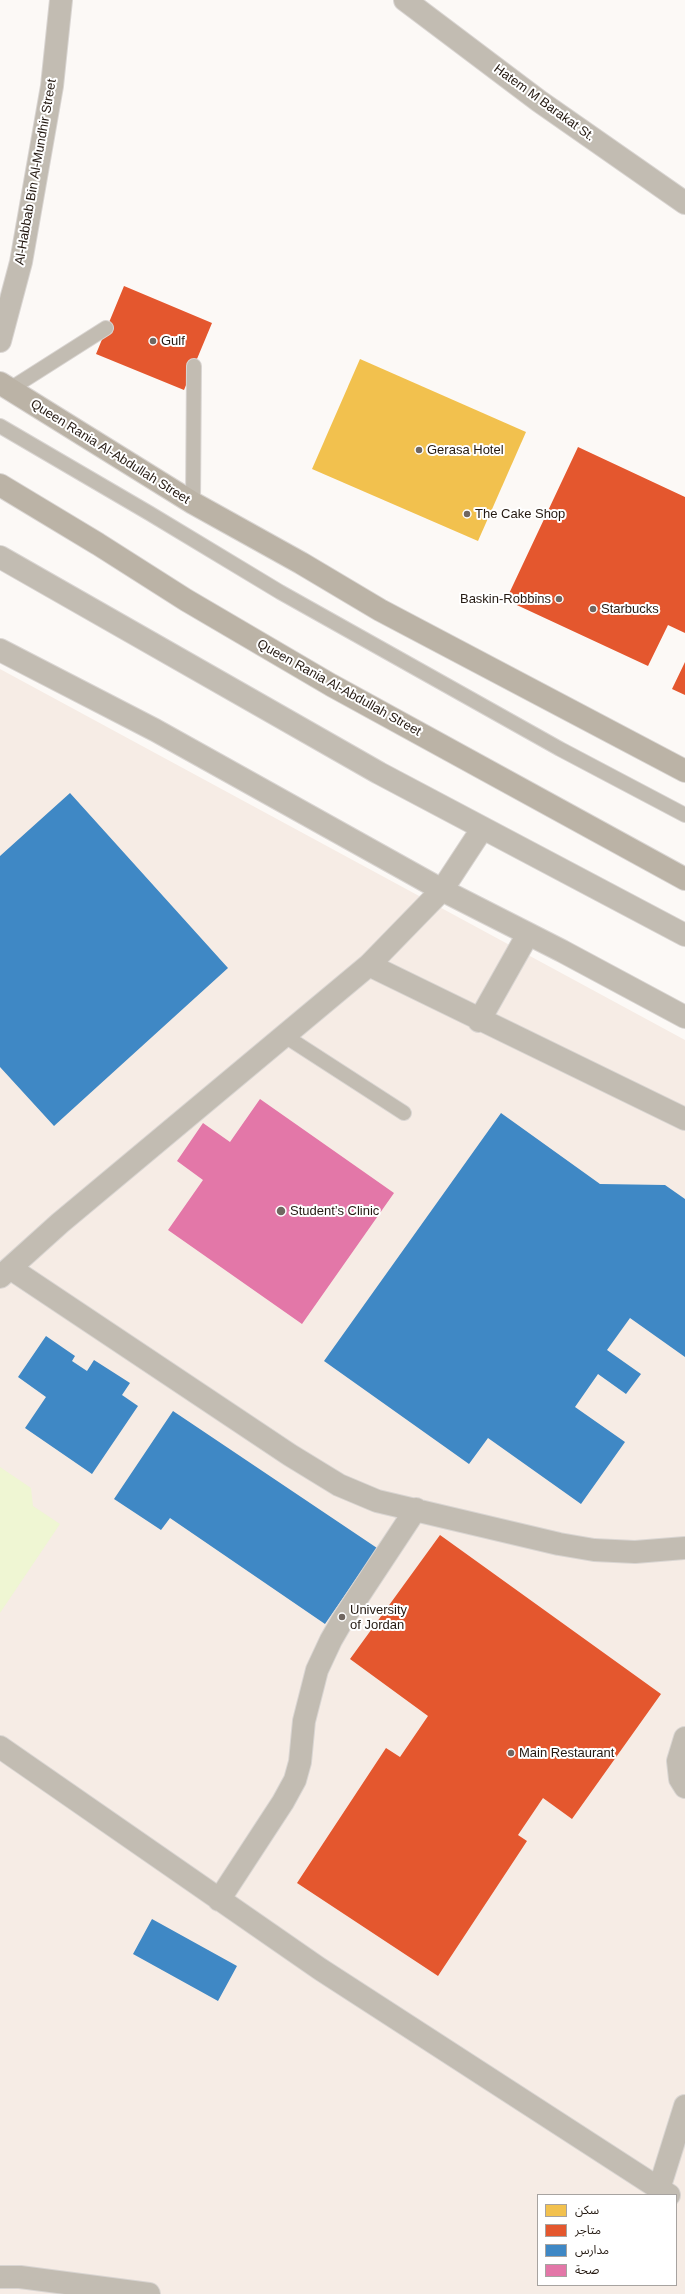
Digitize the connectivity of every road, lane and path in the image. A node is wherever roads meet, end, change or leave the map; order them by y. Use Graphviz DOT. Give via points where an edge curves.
graph roads {
  1 [pos="61,0"];
  2 [pos="405,0"];
  3 [pos="685,203"];
  4 [pos="106,328"];
  5 [pos="0,341"];
  6 [pos="194,366"];
  7 [pos="5,386"];
  8 [pos="0,426"];
  9 [pos="0,485"];
  10 [pos="193,503"];
  11 [pos="0,558"];
  12 [pos="0,650"];
  13 [pos="685,771"];
  14 [pos="685,815"];
  15 [pos="482,829"];
  16 [pos="685,879"];
  17 [pos="442,890"];
  18 [pos="528,934"];
  19 [pos="685,934"];
  20 [pos="369,965"];
  21 [pos="685,1017"];
  22 [pos="479,1021"];
  23 [pos="285,1036"];
  24 [pos="404,1113"];
  25 [pos="685,1119"];
  26 [pos="5,1272"];
  27 [pos="416,1509"];
  28 [pos="685,1548"];
  29 [pos="685,1738"];
  30 [pos="0,1748"];
  31 [pos="685,1787"];
  32 [pos="219,1900"];
  33 [pos="685,2106"];
  34 [pos="668,2194"];
  35 [pos="0,2277"];
  36 [pos="149,2294"];
  1 -- 5 [label="street, Al-Habbab Bin Al-Mundhir Street" via="52,86 21,262"];
  2 -- 3 [label="street, Hatem M Barakat St."];
  4 -- 7 [label="lane"];
  6 -- 10 [label="lane"];
  7 -- 10 [label="main road, Queen Rania Al-Abdullah Street"];
  8 -- 14 [label="lane" via="286,596 560,749"];
  9 -- 16 [label="main road, Queen Rania Al-Abdullah Street" via="186,600 331,685"];
  10 -- 13 [label="main road, Queen Rania Al-Abdullah Street" via="380,610"];
  11 -- 15 [label="street"];
  12 -- 17 [label="street" via="155,730"];
  15 -- 17 [label="street"];
  15 -- 19 [label="street"];
  17 -- 18 [label="street"];
  17 -- 20 [label="street"];
  18 -- 21 [label="street"];
  18 -- 22 [label="street"];
  20 -- 22 [label="street"];
  20 -- 23 [label="street"];
  22 -- 25 [label="street"];
  23 -- 24 [label="lane"];
  23 -- 26 [label="street" via="60,1223"];
  26 -- 27 [label="street" via="339,1485 377,1501"];
  27 -- 28 [label="street" via="559,1544 594,1550 635,1552"];
  27 -- 32 [label="street" via="331,1640 317,1670 304,1721 300,1762 295,1780"];
  29 -- 31 [label="street" via="678,1761 680,1779"];
  30 -- 32 [label="street"];
  32 -- 34 [label="street" via="320,1969"];
  33 -- 34 [label="street"];
  35 -- 36 [label="street" via="20,2277"];
}
